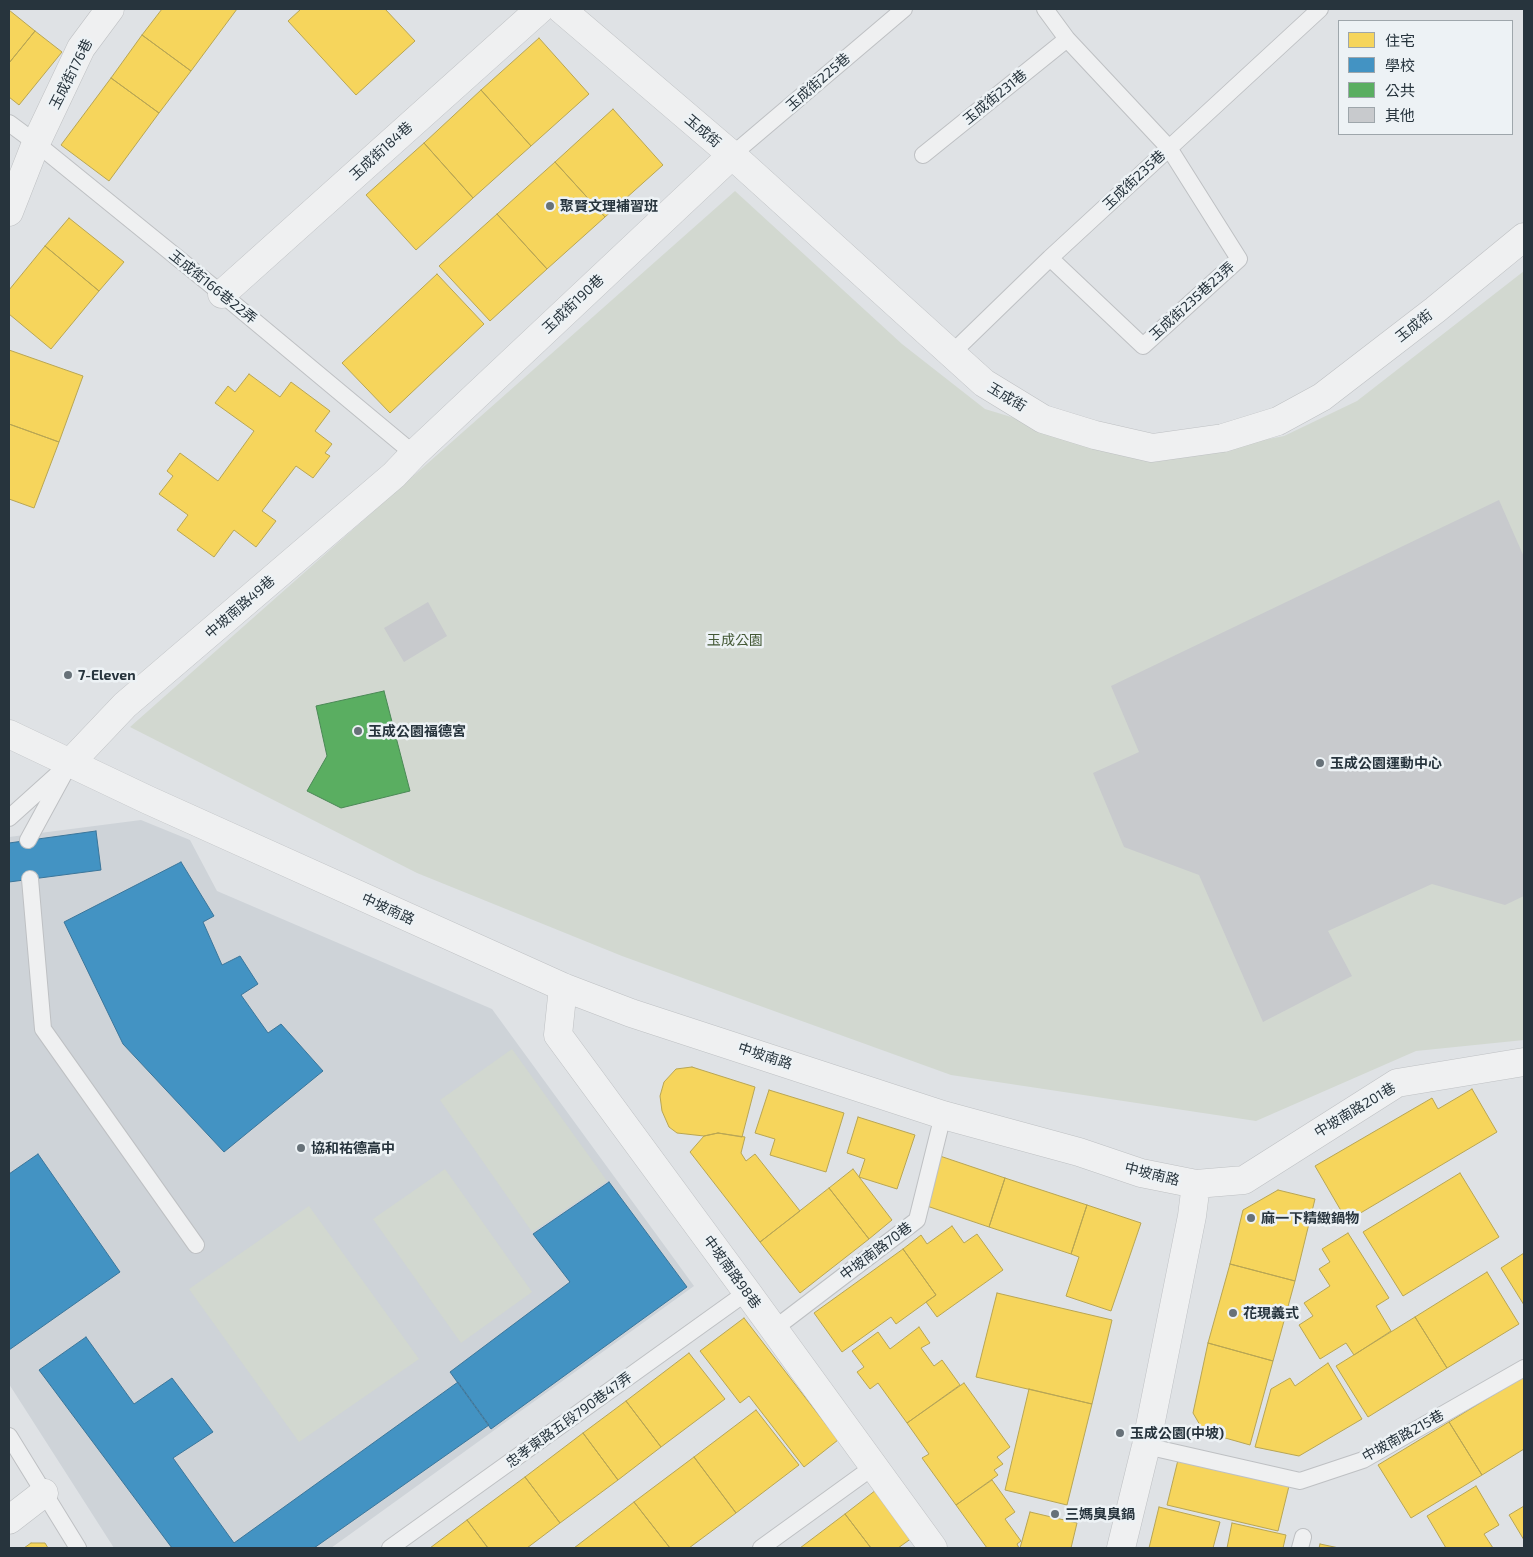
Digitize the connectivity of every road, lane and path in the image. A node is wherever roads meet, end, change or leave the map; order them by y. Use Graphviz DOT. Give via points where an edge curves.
graph roads {
  1 [pos="110,9"];
  2 [pos="540,9"];
  3 [pos="561,9"];
  4 [pos="904,9"];
  5 [pos="1045,9"];
  6 [pos="1320,9"];
  7 [pos="1067,39"];
  8 [pos="9,123"];
  9 [pos="36,143"];
  10 [pos="1168,148"];
  11 [pos="732,155"];
  12 [pos="923,155"];
  13 [pos="9,212"];
  14 [pos="1524,237"];
  15 [pos="1050,258"];
  16 [pos="222,294"];
  17 [pos="950,354"];
  18 [pos="414,454"];
  19 [pos="9,734"];
  20 [pos="70,763"];
  21 [pos="9,818"];
  22 [pos="28,840"];
  23 [pos="30,879"];
  24 [pos="563,987"];
  25 [pos="1524,1062"];
  26 [pos="943,1115"];
  27 [pos="1196,1184"];
  28 [pos="196,1245"];
  29 [pos="747,1292"];
  30 [pos="774,1329"];
  31 [pos="1524,1368"];
  32 [pos="9,1436"];
  33 [pos="1146,1446"];
  34 [pos="873,1467"];
  35 [pos="44,1493"];
  36 [pos="9,1520"];
  37 [pos="78,1548"];
  38 [pos="390,1548"];
  39 [pos="761,1548"];
  40 [pos="933,1548"];
  41 [pos="1121,1548"];
  1 -- 9 [label="street, 玉成街176巷" via="81,48"];
  2 -- 16 [label="street, 玉成街184巷"];
  3 -- 11 [label="street, 玉成街"];
  4 -- 11 [label="lane, 玉成街225巷"];
  5 -- 7 [label="lane"];
  6 -- 10 [label="lane, 玉成街235巷"];
  7 -- 10 [label="lane"];
  7 -- 12 [label="lane, 玉成街231巷"];
  8 -- 9 [label="lane, 玉成街166巷22弄"];
  9 -- 13 [label="street, 玉成街176巷"];
  9 -- 16 [label="lane, 玉成街166巷22弄"];
  10 -- 15 [label="lane, 玉成街235巷"];
  10 -- 15 [label="lane, 玉成街235巷23弄" via="1239,259 1143,346"];
  11 -- 17 [label="street, 玉成街"];
  11 -- 18 [label="street, 玉成街190巷"];
  14 -- 17 [label="street, 玉成街" via="1322,397 1278,421 1223,438 1152,448 1095,435 1043,418 984,384"];
  15 -- 17 [label="lane, 玉成街235巷"];
  16 -- 18 [label="lane, 玉成街166巷22弄"];
  18 -- 20 [label="street, 中坡南路49巷" via="394,475 125,705"];
  19 -- 20 [label="street, 中坡南路"];
  20 -- 21 [label="lane"];
  20 -- 22 [label="lane"];
  20 -- 24 [label="street, 中坡南路"];
  23 -- 28 [label="lane" via="43,1029"];
  24 -- 26 [label="street, 中坡南路"];
  24 -- 29 [label="street, 中坡南路98巷" via="558,1036"];
  25 -- 27 [label="street, 中坡南路201巷" via="1397,1083 1244,1180"];
  26 -- 27 [label="street, 中坡南路" via="1080,1152 1141,1173"];
  26 -- 30 [label="lane, 中坡南路70巷" via="917,1220"];
  27 -- 33 [label="street, 中坡南路"];
  29 -- 30 [label="street, 中坡南路98巷"];
  29 -- 38 [label="lane, 忠孝東路五段790巷47弄"];
  30 -- 34 [label="street, 中坡南路98巷"];
  31 -- 33 [label="lane, 中坡南路215巷" via="1363,1460 1300,1481"];
  32 -- 35 [label="lane"];
  33 -- 41 [label="street, 中坡南路"];
  34 -- 39 [label="lane"];
  34 -- 40 [label="street, 中坡南路98巷"];
  35 -- 36 [label="street"];
  35 -- 37 [label="lane"];
}
